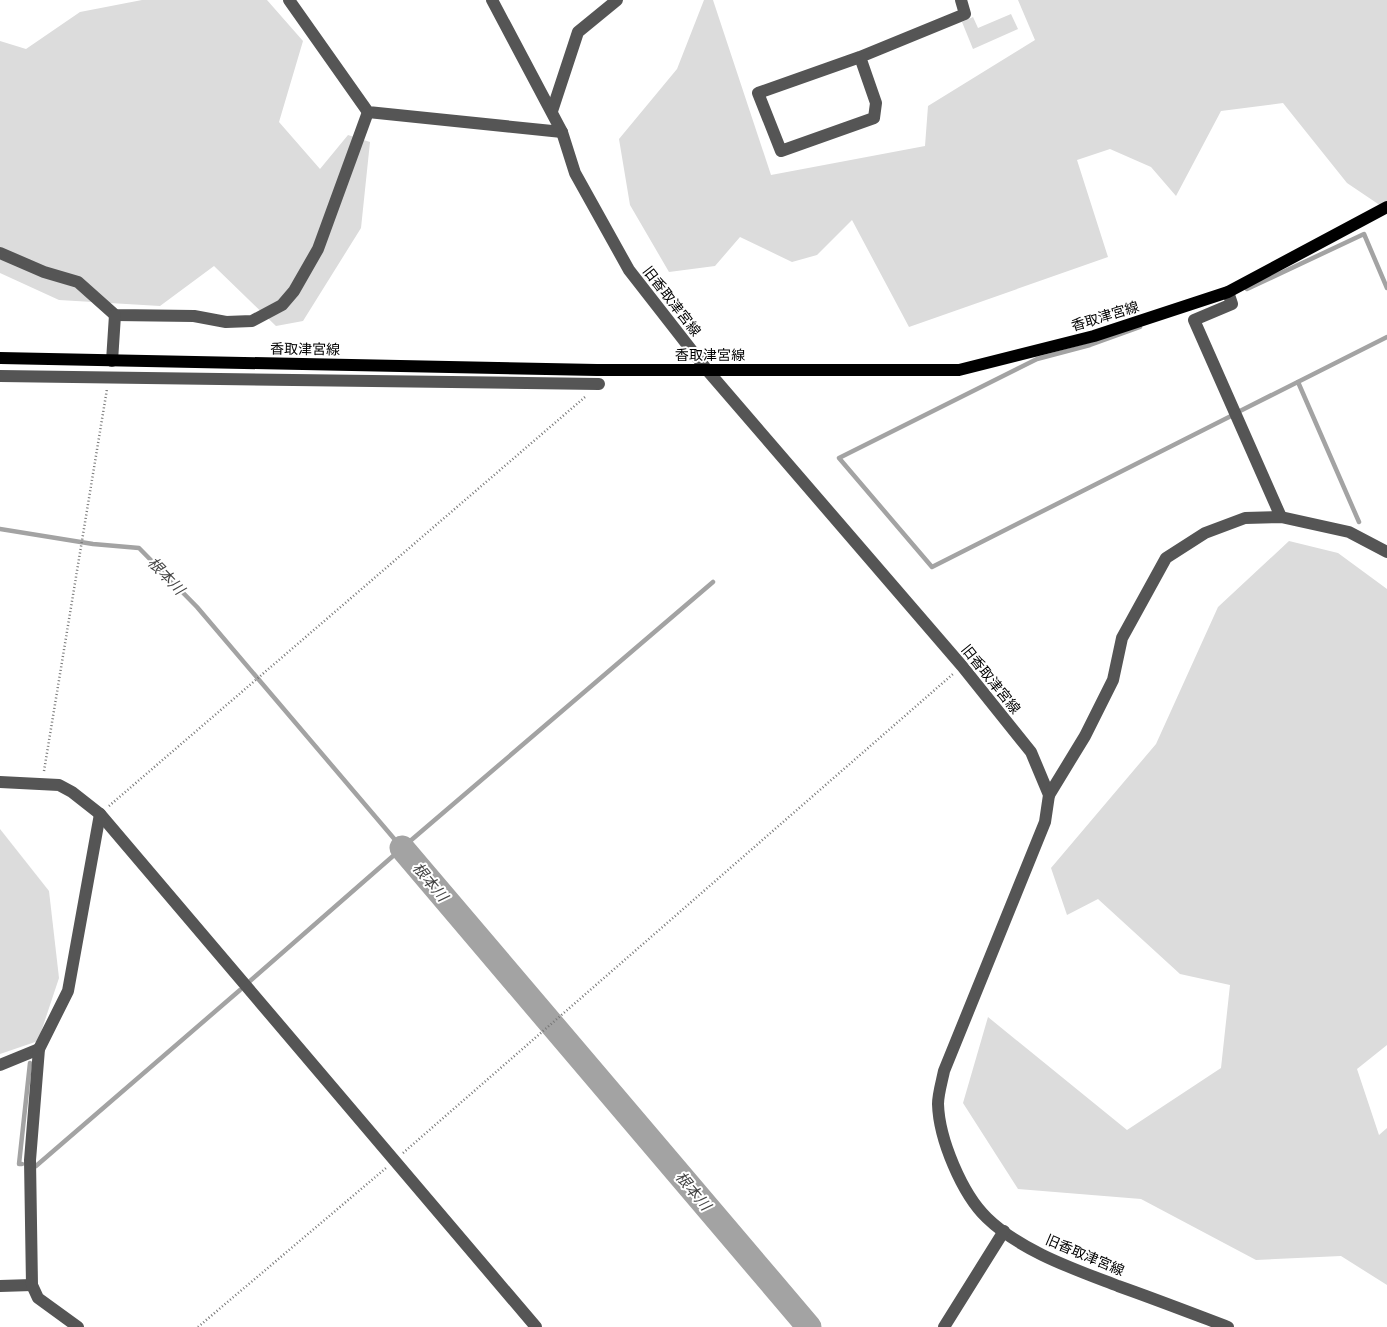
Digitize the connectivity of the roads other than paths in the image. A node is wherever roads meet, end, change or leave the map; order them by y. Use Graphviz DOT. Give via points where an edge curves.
graph roads {
  1 [pos="289,0"];
  2 [pos="492,0"];
  3 [pos="617,0"];
  4 [pos="961,0"];
  5 [pos="860,57"];
  6 [pos="552,111"];
  7 [pos="368,112"];
  8 [pos="562,132"];
  9 [pos="1387,207"];
  10 [pos="0,253"];
  11 [pos="1228,292"];
  12 [pos="115,315"];
  13 [pos="0,358"];
  14 [pos="112,360"];
  15 [pos="707,370"];
  16 [pos="0,376"];
  17 [pos="599,384"];
  18 [pos="1282,517"];
  19 [pos="1387,552"];
  20 [pos="0,782"];
  21 [pos="1048,795"];
  22 [pos="100,814"];
  23 [pos="39,1049"];
  24 [pos="0,1065"];
  25 [pos="1004,1231"];
  26 [pos="32,1285"];
  27 [pos="0,1286"];
  28 [pos="78,1327"];
  29 [pos="536,1327"];
  30 [pos="944,1327"];
  31 [pos="1228,1327"];
  1 -- 7 [label="street"];
  2 -- 6 [label="street, 旧香取津宮線"];
  3 -- 6 [label="street" via="578,32"];
  4 -- 5 [label="street" via="965,14"];
  5 -- 5 [label="street" via="758,93 781,151 874,118 876,102"];
  6 -- 8 [label="street, 旧香取津宮線"];
  7 -- 8 [label="street"];
  7 -- 12 [label="street" via="318,249 282,306 252,320 226,322 194,316"];
  8 -- 15 [label="street, 旧香取津宮線" via="575,173 628,270"];
  9 -- 11 [label="main road, 香取津宮線"];
  10 -- 12 [label="street" via="78,282"];
  11 -- 15 [label="main road, 香取津宮線" via="1094,336 959,370"];
  11 -- 18 [label="street" via="1232,304 1194,320"];
  12 -- 14 [label="street"];
  13 -- 14 [label="main road, 香取津宮線"];
  14 -- 15 [label="main road, 香取津宮線"];
  15 -- 21 [label="street, 旧香取津宮線" via="962,666 1031,752"];
  16 -- 17 [label="street"];
  18 -- 19 [label="street" via="1349,532"];
  18 -- 21 [label="street" via="1245,518 1205,534 1166,558 1122,638 1109,688 1085,736"];
  20 -- 22 [label="street" via="59,785"];
  21 -- 25 [label="street, 旧香取津宮線" via="1045,822 944,1071 938,1104 943,1134 958,1175 972,1201 987,1219"];
  22 -- 23 [label="street" via="68,991"];
  22 -- 29 [label="street"];
  23 -- 24 [label="street"];
  23 -- 26 [label="street" via="30,1160"];
  25 -- 30 [label="street"];
  25 -- 31 [label="street, 旧香取津宮線" via="1056,1263"];
  26 -- 27 [label="street"];
  26 -- 28 [label="street" via="38,1298"];
}
